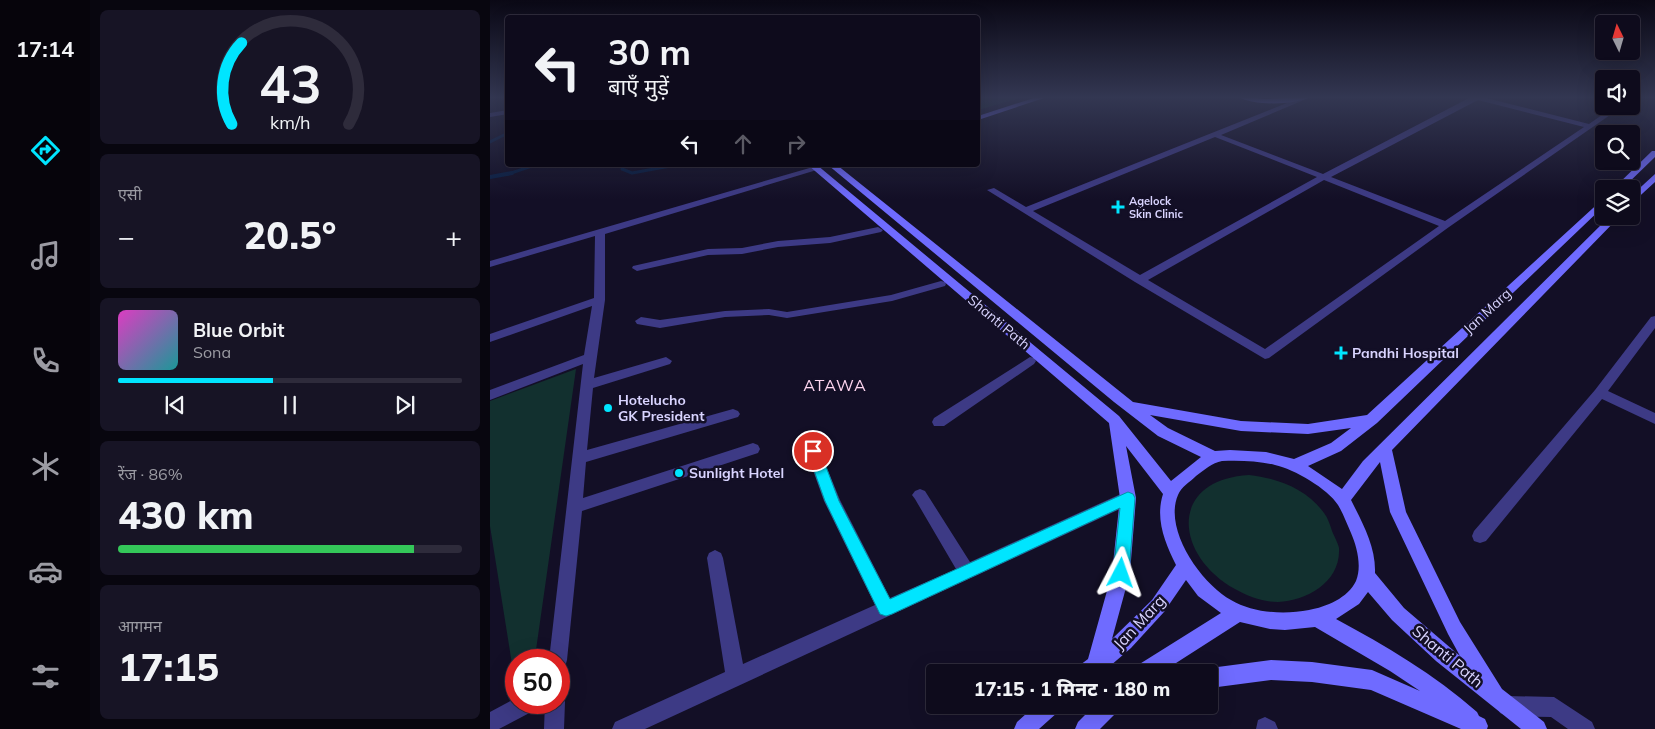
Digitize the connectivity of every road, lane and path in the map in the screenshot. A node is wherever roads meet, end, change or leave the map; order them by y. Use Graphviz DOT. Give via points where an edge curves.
graph roads {
  1 [pos="1226,131"];
  2 [pos="1412,131"];
  3 [pos="1585,131"];
  4 [pos="1216,135"];
  5 [pos="1655,153"];
  6 [pos="814,167"];
  7 [pos="834,167"];
  8 [pos="1324,177"];
  9 [pos="1655,177"];
  10 [pos="1626,180"];
  11 [pos="991,190"];
  12 [pos="1640,192"];
  13 [pos="1595,209"];
  14 [pos="1024,211"];
  15 [pos="1446,225"];
  16 [pos="1607,225"];
  17 [pos="878,230"];
  18 [pos="600,234"];
  19 [pos="490,264"];
  20 [pos="637,268"];
  21 [pos="1139,280"];
  22 [pos="941,284"];
  23 [pos="599,300"];
  24 [pos="1655,320"];
  25 [pos="641,321"];
  26 [pos="490,338"];
  27 [pos="590,357"];
  28 [pos="666,361"];
  29 [pos="1030,361"];
  30 [pos="587,385"];
  31 [pos="1600,393"];
  32 [pos="490,395"];
  33 [pos="1129,406"];
  34 [pos="733,414"];
  35 [pos="1372,419"];
  36 [pos="1655,419"];
  37 [pos="1114,420"];
  38 [pos="939,422"];
  39 [pos="753,449"];
  40 [pos="813,451"];
  41 [pos="1385,451"];
  42 [pos="1214,457"];
  43 [pos="579,458"];
  44 [pos="1293,466"];
  45 [pos="1171,493"];
  46 [pos="920,495"];
  47 [pos="1128,498"];
  48 [pos="1343,500"];
  49 [pos="574,507"];
  50 [pos="1480,536"];
  51 [pos="715,558"];
  52 [pos="1185,566"];
  53 [pos="966,572"];
  54 [pos="1366,576"];
  55 [pos="886,608"];
  56 [pos="1239,612"];
  57 [pos="1317,618"];
  58 [pos="559,649"];
  59 [pos="1094,664"];
  60 [pos="1098,664"];
  61 [pos="1158,664"];
  62 [pos="736,677"];
  63 [pos="1218,677"];
  64 [pos="1501,699"];
  65 [pos="507,714"];
  66 [pos="555,714"];
  67 [pos="1041,714"];
  68 [pos="1101,714"];
  69 [pos="490,723"];
  70 [pos="1480,728"];
  71 [pos="554,729"];
  72 [pos="622,729"];
  73 [pos="1024,729"];
  74 [pos="1085,729"];
  75 [pos="1537,729"];
  76 [pos="1585,729"];
  1 -- 4 [label="street"];
  2 -- 8 [label="street"];
  3 -- 15 [label="street"];
  4 -- 8 [label="street"];
  4 -- 14 [label="street"];
  5 -- 10 [label="main road"];
  6 -- 18 [label="street"];
  6 -- 37 [label="main road, Shanti Path"];
  7 -- 33 [label="main road, Shanti Path"];
  8 -- 15 [label="street"];
  8 -- 21 [label="street"];
  9 -- 12 [label="main road"];
  11 -- 14 [label="street"];
  13 -- 35 [label="main road, Jan Marg"];
  14 -- 21 [label="street"];
  15 -- 21 [label="street" via="1265,354"];
  16 -- 41 [label="main road, Jan Marg" via="1402,430"];
  17 -- 20 [label="street" via="830,240 708,252"];
  18 -- 19 [label="street"];
  18 -- 23 [label="street"];
  22 -- 25 [label="street" via="892,298 787,315 769,312 725,314 660,324"];
  23 -- 26 [label="street"];
  23 -- 27 [label="street"];
  24 -- 31 [label="street"];
  27 -- 30 [label="street"];
  27 -- 32 [label="street"];
  28 -- 30 [label="street"];
  29 -- 38 [label="street"];
  30 -- 43 [label="street"];
  31 -- 36 [label="street"];
  31 -- 50 [label="street"];
  33 -- 35 [label="main road" via="1241,426 1308,429"];
  33 -- 42 [label="main road, Shanti Path" via="1163,432"];
  34 -- 43 [label="street"];
  35 -- 44 [label="main road, Jan Marg" via="1336,447"];
  37 -- 45 [label="main road, Shanti Path"];
  37 -- 47 [label="main road"];
  39 -- 49 [label="street"];
  40 -- 55 [label="street" via="832,501"];
  41 -- 48 [label="main road, Jan Marg" via="1368,465"];
  41 -- 64 [label="main road" via="1398,512 1454,628"];
  42 -- 44 [label="main road" via="1245,456 1279,460"];
  42 -- 45 [label="main road" via="1179,482"];
  43 -- 49 [label="street"];
  44 -- 48 [label="main road" via="1320,480"];
  45 -- 52 [label="main road" via="1168,523"];
  46 -- 53 [label="street"];
  47 -- 53 [label="street"];
  47 -- 59 [label="main road" via="1121,573"];
  48 -- 54 [label="main road" via="1366,553"];
  49 -- 58 [label="street"];
  51 -- 62 [label="street"];
  52 -- 56 [label="main road" via="1214,599"];
  52 -- 60 [label="main road, Jan Marg" via="1158,606"];
  53 -- 55 [label="street"];
  54 -- 57 [label="main road" via="1361,588 1345,606"];
  54 -- 64 [label="main road, Shanti Path" via="1398,614"];
  55 -- 62 [label="street"];
  56 -- 57 [label="main road" via="1280,622"];
  56 -- 61 [label="main road"];
  57 -- 70 [label="main road" via="1394,661 1456,705"];
  62 -- 72 [label="street"];
  63 -- 70 [label="main road" via="1271,670 1372,680"];
  64 -- 75 [label="main road, Shanti Path"];
  64 -- 76 [label="street" via="1554,707"];
  65 -- 69 [label="street"];
  66 -- 71 [label="street"];
  67 -- 73 [label="main road"];
  68 -- 74 [label="main road"];
}
